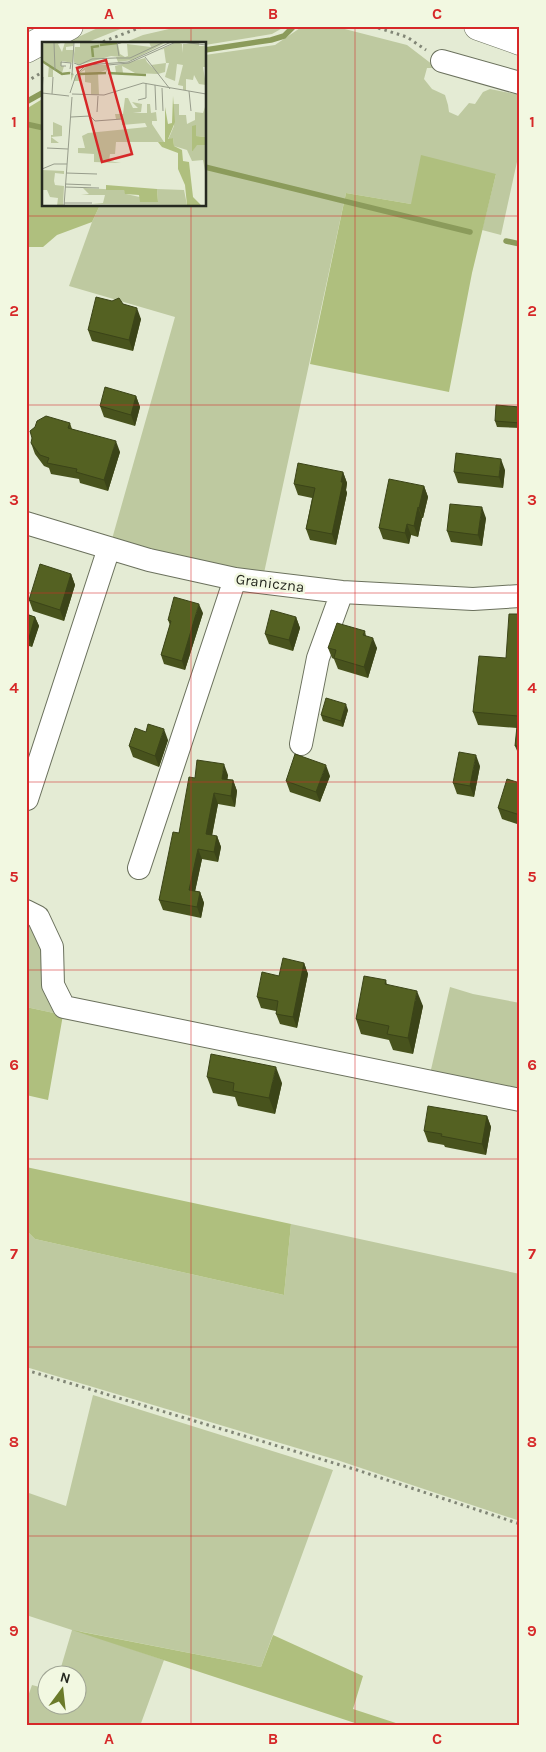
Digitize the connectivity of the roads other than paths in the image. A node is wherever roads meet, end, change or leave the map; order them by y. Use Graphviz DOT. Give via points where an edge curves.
graph roads {
  1 [pos="69,26"];
  2 [pos="478,26"];
  3 [pos="520,41"];
  4 [pos="26,49"];
  5 [pos="442,61"];
  6 [pos="520,83"];
  7 [pos="26,522"];
  8 [pos="109,548"];
  9 [pos="235,579"];
  10 [pos="342,592"];
  11 [pos="520,596"];
  12 [pos="301,744"];
  13 [pos="27,799"];
  14 [pos="139,868"];
  15 [pos="26,911"];
  16 [pos="520,1100"];
  1 -- 4 [label="main road"];
  2 -- 3 [label="main road"];
  5 -- 6 [label="street"];
  7 -- 8 [label="street, Graniczna"];
  8 -- 9 [label="street, Graniczna"];
  8 -- 13 [label="street"];
  9 -- 10 [label="street, Graniczna"];
  9 -- 14 [label="street"];
  10 -- 11 [label="street, Graniczna" via="473,600"];
  10 -- 12 [label="street" via="318,658"];
  15 -- 16 [label="street" via="38,917 52,947 53,985 64,1007"];
}
